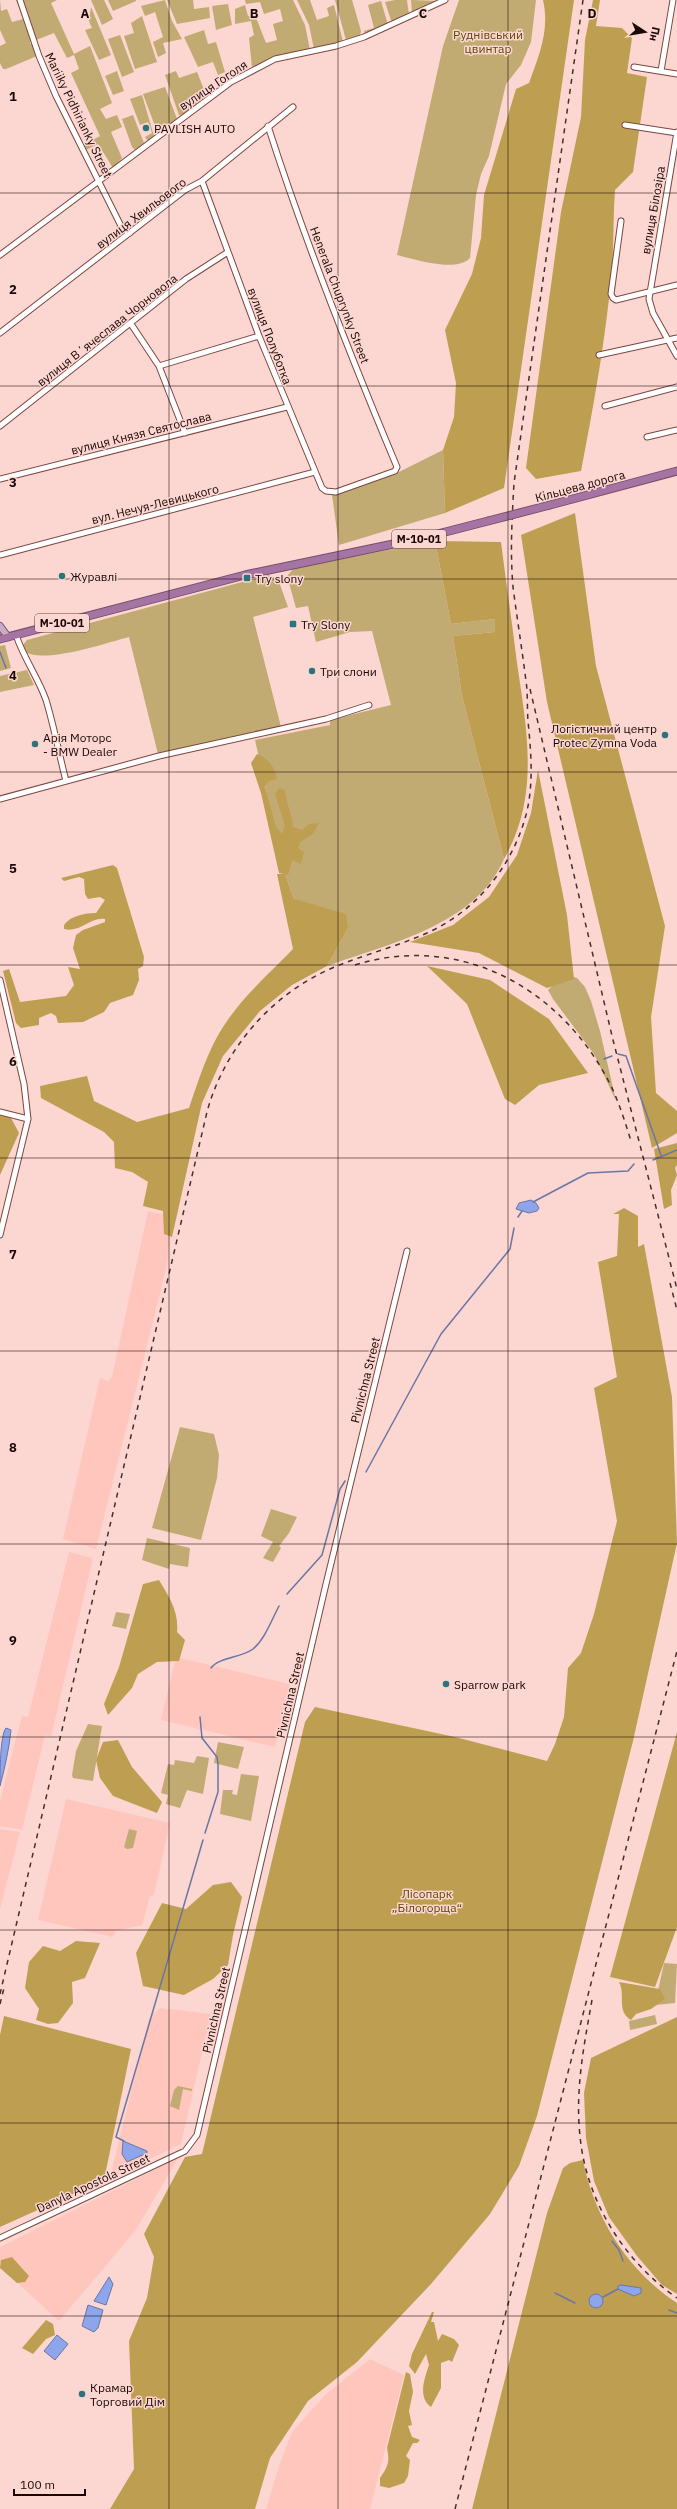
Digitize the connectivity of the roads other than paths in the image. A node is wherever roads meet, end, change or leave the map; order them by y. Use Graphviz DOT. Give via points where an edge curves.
graph roads {
  1 [pos="20,0"];
  2 [pos="445,0"];
  3 [pos="673,0"];
  4 [pos="634,68"];
  5 [pos="661,71"];
  6 [pos="677,74"];
  7 [pos="293,107"];
  8 [pos="624,125"];
  9 [pos="268,126"];
  10 [pos="677,132"];
  11 [pos="99,181"];
  12 [pos="202,181"];
  13 [pos="621,221"];
  14 [pos="130,233"];
  15 [pos="228,252"];
  16 [pos="0,255"];
  17 [pos="677,285"];
  18 [pos="649,292"];
  19 [pos="130,324"];
  20 [pos="0,333"];
  21 [pos="259,336"];
  22 [pos="677,338"];
  23 [pos="668,340"];
  24 [pos="599,355"];
  25 [pos="677,356"];
  26 [pos="159,366"];
  27 [pos="677,387"];
  28 [pos="604,406"];
  29 [pos="287,407"];
  30 [pos="0,426"];
  31 [pos="677,430"];
  32 [pos="185,433"];
  33 [pos="647,437"];
  34 [pos="677,470"];
  35 [pos="315,472"];
  36 [pos="0,479"];
  37 [pos="330,492"];
  38 [pos="0,555"];
  39 [pos="0,626"];
  40 [pos="16,635"];
  41 [pos="8,637"];
  42 [pos="0,639"];
  43 [pos="369,705"];
  44 [pos="66,781"];
  45 [pos="0,798"];
  46 [pos="0,980"];
  47 [pos="0,1112"];
  48 [pos="28,1119"];
  49 [pos="0,1235"];
  50 [pos="407,1251"];
  51 [pos="193,2143"];
  52 [pos="0,2238"];
  1 -- 11 [label="street, Mariiky Pidhirianky Street" via="56,96"];
  2 -- 11 [label="street, вулиця Гоголя" via="364,38 264,64 231,82"];
  3 -- 5 [label="street"];
  4 -- 5 [label="street"];
  5 -- 6 [label="street"];
  7 -- 9 [label="street, вулиця Хвильового"];
  8 -- 10 [label="street"];
  9 -- 12 [label="street, вулиця Хвильового"];
  9 -- 37 [label="street, Henerala Chuprynky Street" via="346,342 397,470"];
  10 -- 18 [label="street, вулиця Білозіра"];
  11 -- 14 [label="street, Mariiky Pidhirianky Street" via="122,228"];
  11 -- 16 [label="street, вулиця Гоголя"];
  12 -- 14 [label="street, вулиця Хвильового" via="185,190"];
  12 -- 15 [label="street, вулиця Полуботка"];
  13 -- 18 [label="street" via="611,296 616,300"];
  14 -- 20 [label="street, вулиця Хвильового"];
  15 -- 19 [label="street, вулиця Вʼячеслава Чорновола" via="186,279"];
  15 -- 21 [label="street, вулиця Полуботка"];
  17 -- 18 [label="street"];
  18 -- 23 [label="street" via="653,313"];
  19 -- 26 [label="street"];
  19 -- 30 [label="street, вулиця Вʼячеслава Чорновола"];
  21 -- 26 [label="street"];
  21 -- 29 [label="street, вулиця Полуботка"];
  22 -- 23 [label="street"];
  23 -- 24 [label="street"];
  23 -- 25 [label="street"];
  26 -- 32 [label="street"];
  27 -- 28 [label="street"];
  29 -- 32 [label="street, вулиця Князя Святослава"];
  29 -- 35 [label="street, вулиця Полуботка"];
  31 -- 33 [label="street"];
  32 -- 36 [label="street, вулиця Князя Святослава"];
  34 -- 40 [label="highway, Кільцева дорога / М-10-01, bridge" via="422,538 245,575"];
  35 -- 37 [label="street, вулиця Полуботка" via="322,488"];
  35 -- 38 [label="street, вул. Нечуя-Левицького"];
  39 -- 41 [label="main road"];
  40 -- 41 [label="highway, М-10-01"];
  40 -- 44 [label="street" via="21,652 36,674 46,700"];
  41 -- 42 [label="highway, М-10-01"];
  43 -- 44 [label="street" via="326,719 159,756"];
  44 -- 45 [label="street"];
  46 -- 48 [label="street" via="24,1084"];
  47 -- 48 [label="street"];
  48 -- 49 [label="street"];
  50 -- 51 [label="street, Pivnichna Street" via="197,2135"];
  51 -- 52 [label="street, Danyla Apostola Street" via="185,2151"];
}
